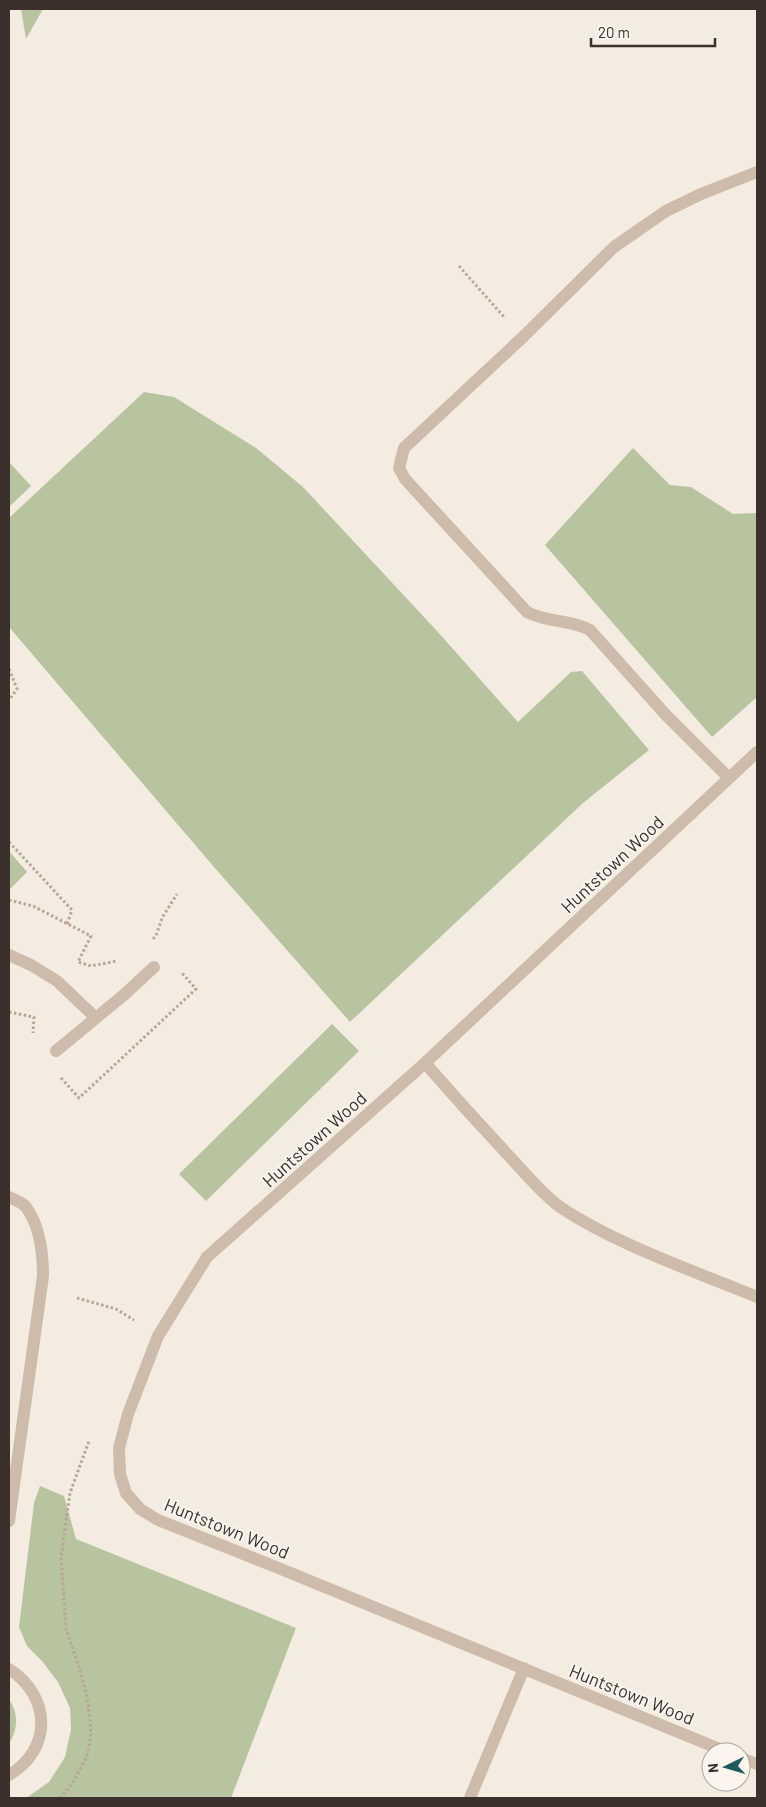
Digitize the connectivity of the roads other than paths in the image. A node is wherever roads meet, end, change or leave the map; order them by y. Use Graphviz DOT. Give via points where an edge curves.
graph roads {
  1 [pos="757,172"];
  2 [pos="757,752"];
  3 [pos="729,778"];
  4 [pos="9,956"];
  5 [pos="154,967"];
  6 [pos="96,1018"];
  7 [pos="56,1051"];
  8 [pos="424,1063"];
  9 [pos="9,1197"];
  10 [pos="757,1297"];
  11 [pos="9,1521"];
  12 [pos="524,1668"];
  13 [pos="9,1669"];
  14 [pos="703,1742"];
  15 [pos="9,1775"];
  16 [pos="470,1798"];
  1 -- 3 [label="street" via="666,211 614,247 404,448 399,468 404,479 528,612 538,618 579,624 590,630 665,714"];
  2 -- 3 [label="street, Huntstown Wood"];
  3 -- 8 [label="street, Huntstown Wood"];
  4 -- 6 [label="street" via="56,981"];
  5 -- 6 [label="street"];
  6 -- 7 [label="street"];
  8 -- 10 [label="street" via="491,1138 559,1206 631,1245"];
  8 -- 12 [label="street, Huntstown Wood" via="207,1257 158,1336 128,1414 119,1448 120,1474 126,1493 140,1509 158,1520"];
  9 -- 11 [label="street" via="25,1206 39,1234 43,1276"];
  12 -- 14 [label="street, Huntstown Wood"];
  12 -- 16 [label="street"];
  13 -- 15 [label="street" via="30,1687 38,1702 41,1720 35,1750 19,1769"];
}
